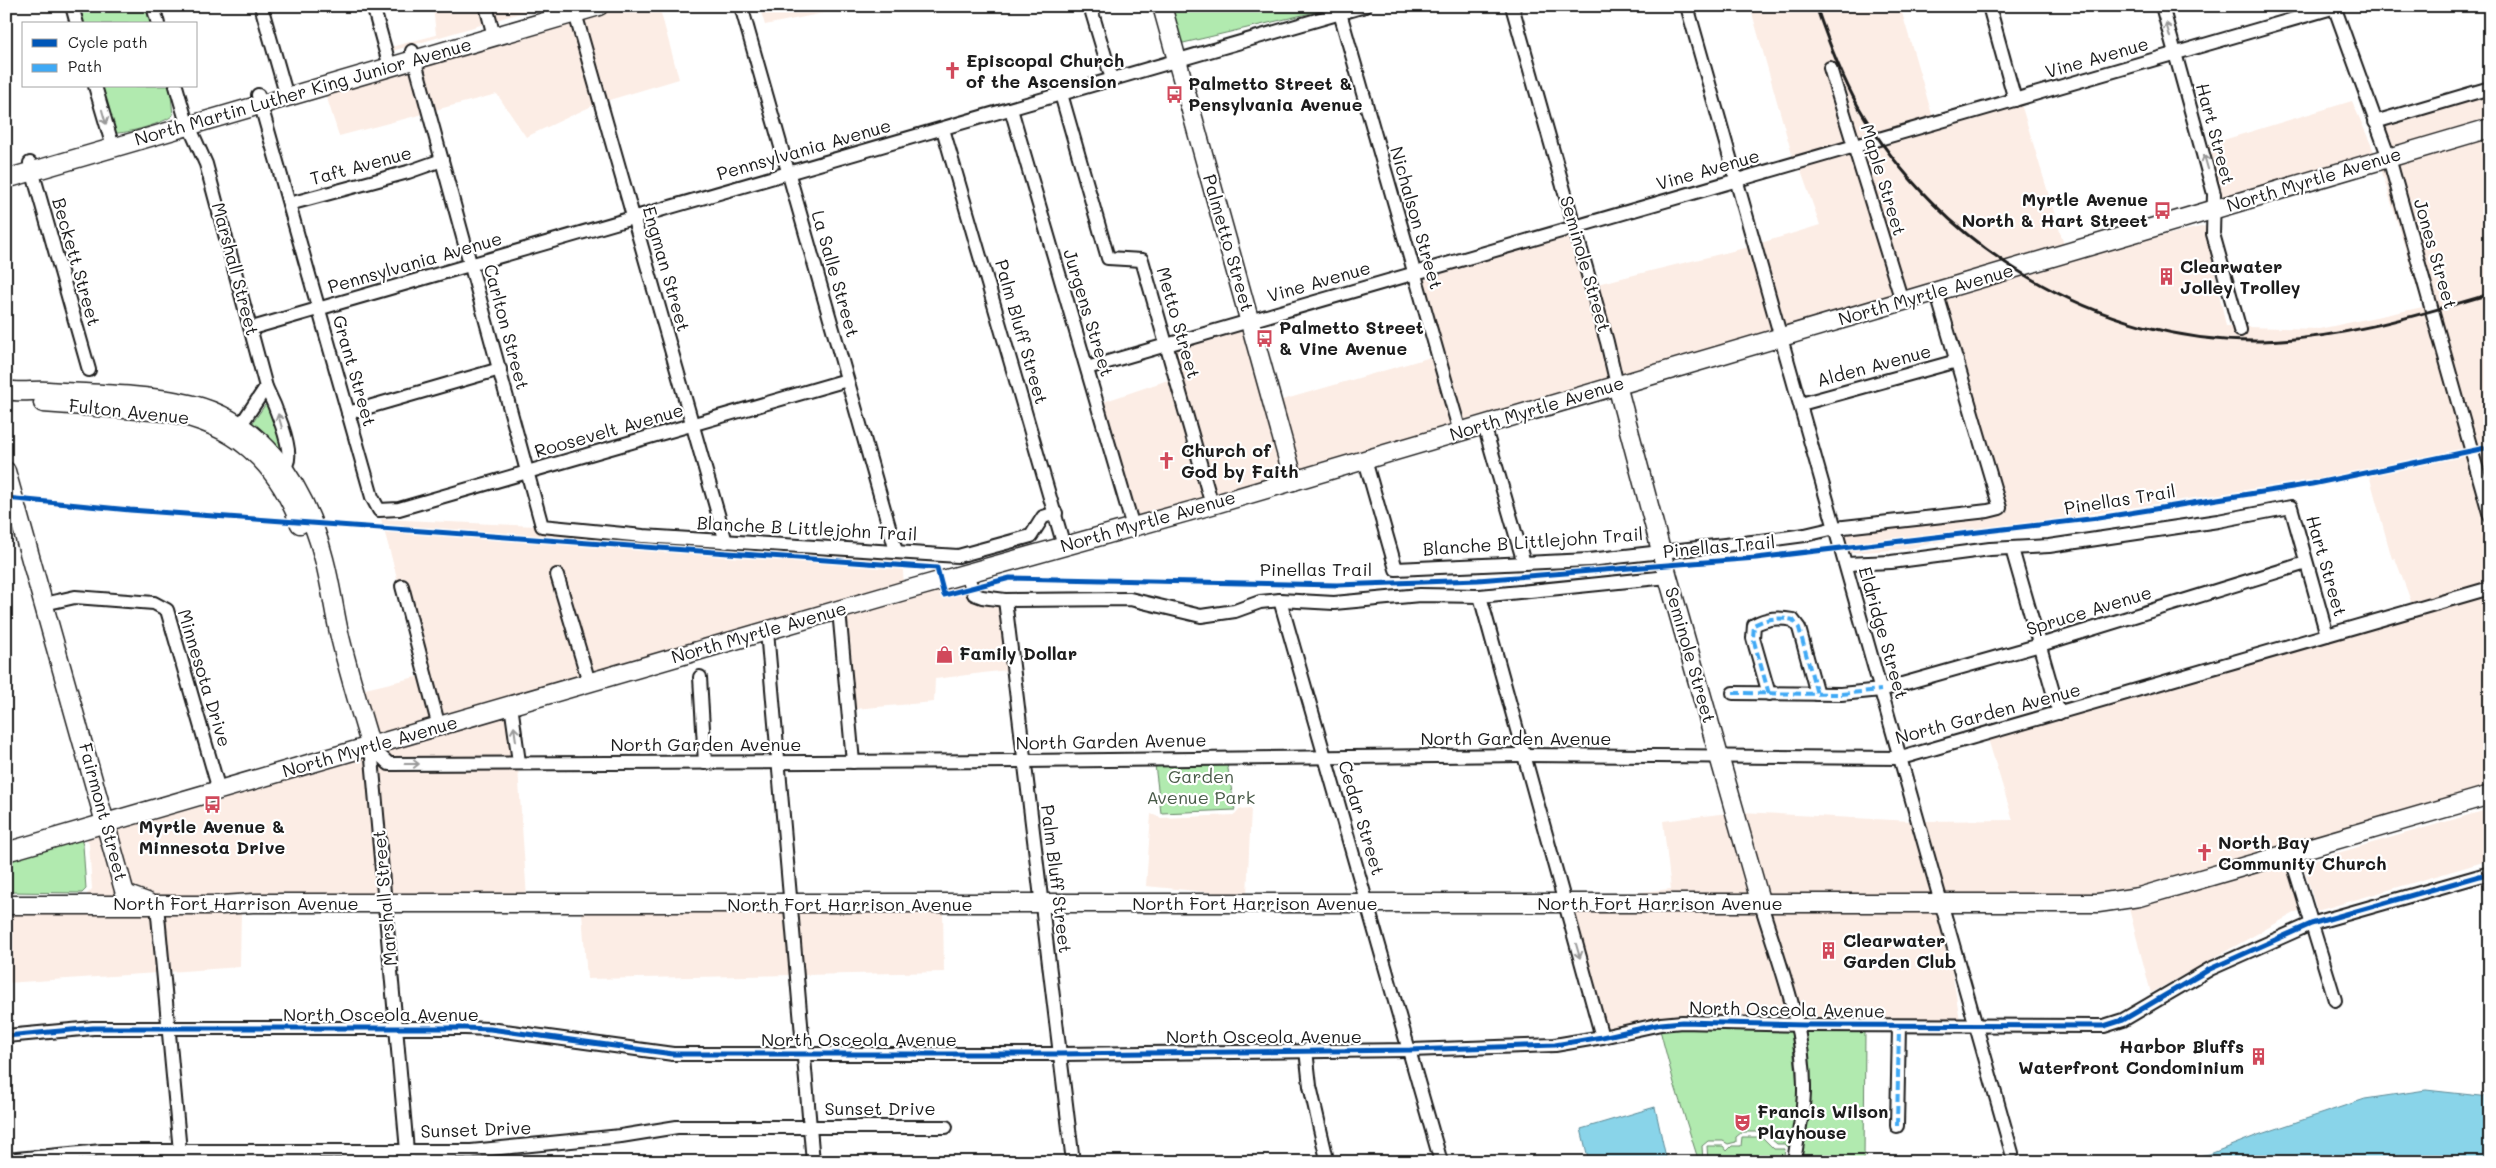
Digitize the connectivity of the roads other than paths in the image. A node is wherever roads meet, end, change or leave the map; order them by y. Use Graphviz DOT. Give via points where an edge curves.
graph roads {
  1 [pos="72,6"];
  2 [pos="153,6"];
  3 [pos="261,6"];
  4 [pos="373,6"];
  5 [pos="486,6"];
  6 [pos="598,6"];
  7 [pos="742,6"];
  8 [pos="1090,6"];
  9 [pos="1162,6"];
  10 [pos="1365,6"];
  11 [pos="1512,6"];
  12 [pos="1687,6"];
  13 [pos="1989,6"];
  14 [pos="2162,6"];
  15 [pos="2336,7"];
  16 [pos="571,9"];
  17 [pos="1340,13"];
  18 [pos="76,22"];
  19 [pos="157,22"];
  20 [pos="493,32"];
  21 [pos="2175,53"];
  22 [pos="413,55"];
  23 [pos="1177,61"];
  24 [pos="389,62"];
  25 [pos="1830,68"];
  26 [pos="1112,79"];
  27 [pos="96,88"];
  28 [pos="177,88"];
  29 [pos="2490,88"];
  30 [pos="285,92"];
  31 [pos="1061,94"];
  32 [pos="259,100"];
  33 [pos="2015,100"];
  34 [pos="1011,109"];
  35 [pos="187,121"];
  36 [pos="2375,122"];
  37 [pos="2490,128"];
  38 [pos="943,129"];
  39 [pos="111,143"];
  40 [pos="1855,146"];
  41 [pos="2389,158"];
  42 [pos="442,160"];
  43 [pos="31,167"];
  44 [pos="6,169"];
  45 [pos="788,172"];
  46 [pos="6,178"];
  47 [pos="1737,180"];
  48 [pos="288,204"];
  49 [pos="2214,210"];
  50 [pos="633,218"];
  51 [pos="1574,227"];
  52 [pos="471,264"];
  53 [pos="1414,274"];
  54 [pos="1936,291"];
  55 [pos="1902,302"];
  56 [pos="318,309"];
  57 [pos="1250,320"];
  58 [pos="252,328"];
  59 [pos="2240,330"];
  60 [pos="1781,338"];
  61 [pos="1165,345"];
  62 [pos="1957,361"];
  63 [pos="1086,368"];
  64 [pos="500,369"];
  65 [pos="89,370"];
  66 [pos="847,380"];
  67 [pos="1617,385"];
  68 [pos="266,387"];
  69 [pos="6,390"];
  70 [pos="6,401"];
  71 [pos="1800,404"];
  72 [pos="348,413"];
  73 [pos="692,425"];
  74 [pos="1484,425"];
  75 [pos="237,430"];
  76 [pos="1460,432"];
  77 [pos="277,458"];
  78 [pos="1365,460"];
  79 [pos="529,472"];
  80 [pos="7,474"];
  81 [pos="1294,481"];
  82 [pos="1212,505"];
  83 [pos="379,510"];
  84 [pos="1056,513"];
  85 [pos="2490,516"];
  86 [pos="542,526"];
  87 [pos="1133,527"];
  88 [pos="1835,528"];
  89 [pos="726,542"];
  90 [pos="1064,546"];
  91 [pos="2012,549"];
  92 [pos="1661,550"];
  93 [pos="896,551"];
  94 [pos="1524,563"];
  95 [pos="2306,563"];
  96 [pos="1846,564"];
  97 [pos="968,574"];
  98 [pos="557,575"];
  99 [pos="1668,578"];
  100 [pos="402,586"];
  101 [pos="2490,588"];
  102 [pos="1480,596"];
  103 [pos="1005,600"];
  104 [pos="1280,600"];
  105 [pos="44,604"];
  106 [pos="839,610"];
  107 [pos="767,631"];
  108 [pos="2327,635"];
  109 [pos="340,638"];
  110 [pos="2040,645"];
  111 [pos="700,677"];
  112 [pos="589,682"];
  113 [pos="1881,690"];
  114 [pos="1733,694"];
  115 [pos="1769,694"];
  116 [pos="1817,694"];
  117 [pos="511,705"];
  118 [pos="2059,712"];
  119 [pos="439,727"];
  120 [pos="371,747"];
  121 [pos="1523,755"];
  122 [pos="1325,757"];
  123 [pos="1718,758"];
  124 [pos="1901,758"];
  125 [pos="1024,761"];
  126 [pos="519,762"];
  127 [pos="705,762"];
  128 [pos="852,762"];
  129 [pos="778,763"];
  130 [pos="219,790"];
  131 [pos="2490,795"];
  132 [pos="106,822"];
  133 [pos="6,852"];
  134 [pos="2290,853"];
  135 [pos="2490,873"];
  136 [pos="386,904"];
  137 [pos="1369,904"];
  138 [pos="1564,904"];
  139 [pos="1761,904"];
  140 [pos="1942,904"];
  141 [pos="6,905"];
  142 [pos="157,905"];
  143 [pos="790,905"];
  144 [pos="1042,905"];
  145 [pos="2311,924"];
  146 [pos="2335,1000"];
  147 [pos="1797,1025"];
  148 [pos="1899,1026"];
  149 [pos="1976,1026"];
  150 [pos="168,1028"];
  151 [pos="396,1028"];
  152 [pos="6,1036"];
  153 [pos="1602,1037"];
  154 [pos="1306,1050"];
  155 [pos="1410,1050"];
  156 [pos="804,1054"];
  157 [pos="1060,1054"];
  158 [pos="810,1126"];
  159 [pos="946,1126"];
  160 [pos="1897,1126"];
  161 [pos="2012,1154"];
  162 [pos="1326,1155"];
  163 [pos="180,1156"];
  164 [pos="408,1156"];
  165 [pos="6,1160"];
  166 [pos="813,1162"];
  167 [pos="1073,1162"];
  168 [pos="1441,1162"];
  169 [pos="1794,1162"];
  1 -- 18 [label="street"];
  2 -- 19 [label="street"];
  3 -- 30 [label="street"];
  4 -- 24 [label="street"];
  5 -- 20 [label="street"];
  6 -- 16 [label="street, North Martin Luther King Junior Avenue"];
  7 -- 45 [label="street, La Salle Street"];
  8 -- 26 [label="street"];
  9 -- 23 [label="street, Palmetto Street"];
  10 -- 17 [label="street, Pennsylvania Avenue"];
  11 -- 51 [label="street, Seminole Street"];
  12 -- 47 [label="street, Eldridge Street"];
  13 -- 33 [label="street"];
  21 -- 14 [label="street, Hart Street, one-way"];
  15 -- 21 [label="street, Vine Avenue"];
  15 -- 36 [label="street, Jones Street"];
  16 -- 20 [label="street, North Martin Luther King Junior Avenue"];
  16 -- 50 [label="street, Engman Street"];
  17 -- 23 [label="street, Pennsylvania Avenue"];
  17 -- 53 [label="street, Nichalson Street"];
  20 -- 22 [label="street, North Martin Luther King Junior Avenue"];
  21 -- 33 [label="street, Vine Avenue"];
  49 -- 21 [label="street, Hart Street, one-way" via="2214,194"];
  22 -- 24 [label="street, North Martin Luther King Junior Avenue"];
  22 -- 42 [label="street, Carlton Street"];
  23 -- 26 [label="street, Pennsylvania Avenue"];
  23 -- 57 [label="street, Palmetto Street"];
  24 -- 30 [label="street, North Martin Luther King Junior Avenue"];
  25 -- 40 [label="street, Maple Street"];
  26 -- 31 [label="street, Pennsylvania Avenue"];
  27 -- 39 [label="street, one-way"];
  28 -- 35 [label="street, Marshall Street"];
  29 -- 36 [label="street"];
  30 -- 32 [label="street, North Martin Luther King Junior Avenue"];
  31 -- 34 [label="street, Pennsylvania Avenue"];
  31 -- 61 [label="street, Metto Street" via="1108,258 1142,260"];
  32 -- 35 [label="street, North Martin Luther King Junior Avenue"];
  32 -- 48 [label="street, Grant Street"];
  33 -- 40 [label="street, Vine Avenue"];
  34 -- 38 [label="street, Pennsylvania Avenue"];
  34 -- 63 [label="street, Jurgens Street"];
  35 -- 39 [label="street, North Martin Luther King Junior Avenue"];
  35 -- 58 [label="street, Marshall Street" via="206,164"];
  36 -- 41 [label="street, Jones Street"];
  37 -- 41 [label="street, North Myrtle Avenue"];
  38 -- 45 [label="street, Pennsylvania Avenue"];
  38 -- 84 [label="street, Palm Bluff Street"];
  39 -- 43 [label="street, North Martin Luther King Junior Avenue"];
  40 -- 47 [label="street, Vine Avenue"];
  40 -- 55 [label="street, Maple Street"];
  41 -- 49 [label="street, North Myrtle Avenue"];
  41 -- 85 [label="street, Jones Street"];
  42 -- 48 [label="street, Taft Avenue"];
  42 -- 52 [label="street, Carlton Street"];
  43 -- 44 [label="street, North Martin Luther King Junior Avenue"];
  43 -- 46 [label="street, North Martin Luther King Junior Avenue"];
  43 -- 65 [label="street, Beckett Street"];
  45 -- 50 [label="street, Pennsylvania Avenue"];
  45 -- 66 [label="street, La Salle Street"];
  47 -- 51 [label="street, Vine Avenue"];
  47 -- 60 [label="street, Eldridge Street"];
  48 -- 56 [label="street, Grant Street"];
  49 -- 54 [label="street, North Myrtle Avenue"];
  49 -- 59 [label="street, Hart Street" via="2213,234"];
  50 -- 52 [label="street, Pennsylvania Avenue"];
  50 -- 73 [label="street, Engman Street"];
  51 -- 53 [label="street, Vine Avenue"];
  51 -- 67 [label="street, Seminole Street"];
  52 -- 56 [label="street, Pennsylvania Avenue"];
  52 -- 64 [label="street, Carlton Street"];
  53 -- 57 [label="street, Vine Avenue"];
  53 -- 76 [label="street, Nichalson Street"];
  54 -- 55 [label="street, North Myrtle Avenue"];
  54 -- 62 [label="street"];
  55 -- 60 [label="street, North Myrtle Avenue"];
  56 -- 58 [label="street, Pennsylvania Avenue"];
  56 -- 72 [label="street, Grant Street"];
  57 -- 61 [label="street, Vine Avenue"];
  57 -- 81 [label="street, Palmetto Street"];
  58 -- 68 [label="street, Marshall Street"];
  60 -- 67 [label="street, North Myrtle Avenue"];
  60 -- 71 [label="street, Eldridge Street"];
  61 -- 63 [label="street, Vine Avenue"];
  61 -- 82 [label="street, Metto Street"];
  62 -- 71 [label="street, Alden Avenue"];
  62 -- 88 [label="street, Blanche B Littlejohn Trail" via="2000,508"];
  63 -- 87 [label="street, Jurgens Street"];
  64 -- 72 [label="street"];
  64 -- 79 [label="street, Carlton Street"];
  66 -- 73 [label="street, Roosevelt Avenue"];
  66 -- 93 [label="street, La Salle Street"];
  67 -- 74 [label="street, North Myrtle Avenue"];
  67 -- 92 [label="street, Seminole Street"];
  68 -- 75 [label="street"];
  77 -- 68 [label="street, Marshall Street, one-way" via="276,406"];
  69 -- 75 [label="street, Fulton Avenue" via="181,402 211,410"];
  70 -- 75 [label="street, Fulton Avenue" via="166,412"];
  71 -- 88 [label="street, Eldridge Street"];
  72 -- 83 [label="street, Grant Street" via="372,497"];
  73 -- 79 [label="street, Roosevelt Avenue"];
  73 -- 89 [label="street, Engman Street"];
  74 -- 76 [label="street, North Myrtle Avenue"];
  74 -- 94 [label="street"];
  75 -- 77 [label="street, Fulton Avenue"];
  76 -- 78 [label="street, North Myrtle Avenue"];
  77 -- 109 [label="street, Marshall Street" via="286,493"];
  77 -- 109 [label="street, Marshall Street" via="302,496 324,559"];
  78 -- 81 [label="street, North Myrtle Avenue"];
  78 -- 94 [label="street, Blanche B Littlejohn Trail" via="1396,569"];
  79 -- 83 [label="street, Roosevelt Avenue" via="399,509"];
  79 -- 86 [label="street, Carlton Street"];
  80 -- 105 [label="street, Fairmont Street"];
  81 -- 82 [label="street, North Myrtle Avenue"];
  82 -- 87 [label="street, North Myrtle Avenue"];
  84 -- 90 [label="street, Palm Bluff Street"];
  84 -- 93 [label="street, Blanche B Littlejohn Trail" via="1043,517 1031,536 958,556"];
  86 -- 89 [label="street, Blanche B Littlejohn Trail"];
  87 -- 90 [label="street, North Myrtle Avenue"];
  88 -- 92 [label="street, Blanche B Littlejohn Trail" via="1761,541"];
  88 -- 96 [label="street, Eldridge Street"];
  89 -- 93 [label="street, Blanche B Littlejohn Trail"];
  90 -- 97 [label="street, North Myrtle Avenue"];
  91 -- 95 [label="street, Hart Street" via="2131,534 2291,507"];
  91 -- 96 [label="street"];
  91 -- 110 [label="street"];
  92 -- 94 [label="street, Blanche B Littlejohn Trail" via="1588,560"];
  92 -- 99 [label="street, Seminole Street"];
  95 -- 108 [label="street, Hart Street"];
  95 -- 110 [label="street, Spruce Avenue"];
  96 -- 113 [label="street, Eldridge Street"];
  97 -- 103 [label="street" via="974,594"];
  97 -- 106 [label="street, North Myrtle Avenue"];
  98 -- 112 [label="street"];
  99 -- 102 [label="street"];
  99 -- 123 [label="street, Seminole Street"];
  100 -- 119 [label="street"];
  101 -- 108 [label="street, North Garden Avenue"];
  102 -- 104 [label="street" via="1420,596 1334,603"];
  102 -- 121 [label="street"];
  103 -- 104 [label="street" via="1130,599 1201,616"];
  103 -- 125 [label="street, Palm Bluff Street"];
  104 -- 122 [label="street, Cedar Street"];
  105 -- 130 [label="street, Minnesota Drive" via="75,597 154,603 167,610"];
  105 -- 132 [label="street, Fairmont Street"];
  106 -- 107 [label="street, North Myrtle Avenue"];
  106 -- 128 [label="street"];
  107 -- 112 [label="street, North Myrtle Avenue"];
  107 -- 129 [label="street"];
  108 -- 118 [label="street, North Garden Avenue"];
  109 -- 120 [label="street, Marshall Street"];
  110 -- 113 [label="street, Spruce Avenue"];
  110 -- 118 [label="street"];
  111 -- 127 [label="street"];
  112 -- 117 [label="street, North Myrtle Avenue"];
  113 -- 116 [label="street, Spruce Avenue"];
  113 -- 124 [label="street, Eldridge Street"];
  114 -- 115 [label="street, Spruce Avenue"];
  115 -- 116 [label="street, Spruce Avenue"];
  115 -- 116 [label="street" via="1753,638 1754,625 1766,619 1783,618 1793,620 1798,628"];
  117 -- 119 [label="street, North Myrtle Avenue"];
  126 -- 117 [label="street, one-way"];
  118 -- 124 [label="street, North Garden Avenue"];
  119 -- 120 [label="street, North Myrtle Avenue"];
  120 -- 126 [label="street, North Garden Avenue, one-way" via="389,764"];
  120 -- 130 [label="street, North Myrtle Avenue"];
  120 -- 136 [label="street, Marshall Street"];
  121 -- 122 [label="street, North Garden Avenue"];
  121 -- 123 [label="street, North Garden Avenue"];
  121 -- 138 [label="street"];
  122 -- 125 [label="street, North Garden Avenue"];
  122 -- 137 [label="street, Cedar Street"];
  123 -- 124 [label="street, North Garden Avenue"];
  123 -- 139 [label="street, Seminole Street"];
  124 -- 140 [label="street, Eldridge Street"];
  125 -- 128 [label="street, North Garden Avenue"];
  125 -- 144 [label="street, Palm Bluff Street"];
  126 -- 127 [label="street, North Garden Avenue"];
  127 -- 129 [label="street, North Garden Avenue"];
  128 -- 129 [label="street, North Garden Avenue"];
  129 -- 143 [label="street"];
  130 -- 132 [label="street, North Myrtle Avenue"];
  131 -- 134 [label="street, North Fort Harrison Avenue"];
  132 -- 133 [label="street, North Myrtle Avenue"];
  132 -- 142 [label="street, Fairmont Street" via="124,890 128,895"];
  134 -- 140 [label="street, North Fort Harrison Avenue" via="2118,902"];
  134 -- 145 [label="street"];
  135 -- 145 [label="street, North Osceola Avenue"];
  136 -- 142 [label="street, North Fort Harrison Avenue"];
  136 -- 143 [label="street, North Fort Harrison Avenue"];
  136 -- 151 [label="street, Marshall Street"];
  137 -- 138 [label="street, North Fort Harrison Avenue"];
  137 -- 144 [label="street, North Fort Harrison Avenue"];
  137 -- 155 [label="street, Cedar Street"];
  138 -- 139 [label="street, North Fort Harrison Avenue"];
  138 -- 153 [label="street, one-way"];
  139 -- 140 [label="street, North Fort Harrison Avenue"];
  139 -- 147 [label="street, Seminole Street"];
  140 -- 149 [label="street, Eldridge Street"];
  141 -- 142 [label="street, North Fort Harrison Avenue"];
  142 -- 150 [label="street"];
  143 -- 144 [label="street, North Fort Harrison Avenue"];
  143 -- 156 [label="street"];
  144 -- 157 [label="street, Palm Bluff Street"];
  145 -- 146 [label="street"];
  145 -- 149 [label="street, North Osceola Avenue" via="2210,969 2113,1024"];
  147 -- 148 [label="street, North Osceola Avenue"];
  147 -- 153 [label="street, North Osceola Avenue" via="1661,1024"];
  147 -- 169 [label="street, Seminole Street" via="1804,1090"];
  148 -- 149 [label="street, North Osceola Avenue"];
  148 -- 160 [label="street"];
  149 -- 161 [label="street, Eldridge Street"];
  150 -- 151 [label="street, North Osceola Avenue"];
  150 -- 152 [label="street, North Osceola Avenue" via="93,1028"];
  150 -- 163 [label="street"];
  151 -- 156 [label="street, North Osceola Avenue" via="490,1029 673,1054"];
  151 -- 164 [label="street, Marshall Street"];
  153 -- 155 [label="street, North Osceola Avenue" via="1555,1044"];
  154 -- 155 [label="street, North Osceola Avenue"];
  154 -- 157 [label="street, North Osceola Avenue"];
  154 -- 162 [label="street" via="1310,1086"];
  155 -- 168 [label="street, Cedar Street"];
  156 -- 157 [label="street, North Osceola Avenue"];
  156 -- 158 [label="street"];
  157 -- 167 [label="street, Palm Bluff Street"];
  158 -- 159 [label="street, Sunset Drive"];
  158 -- 164 [label="street, Sunset Drive" via="677,1127 621,1136"];
  158 -- 166 [label="street"];
  163 -- 164 [label="street, Sunset Drive"];
  163 -- 165 [label="street, Sunset Drive" via="102,1151"];
}
